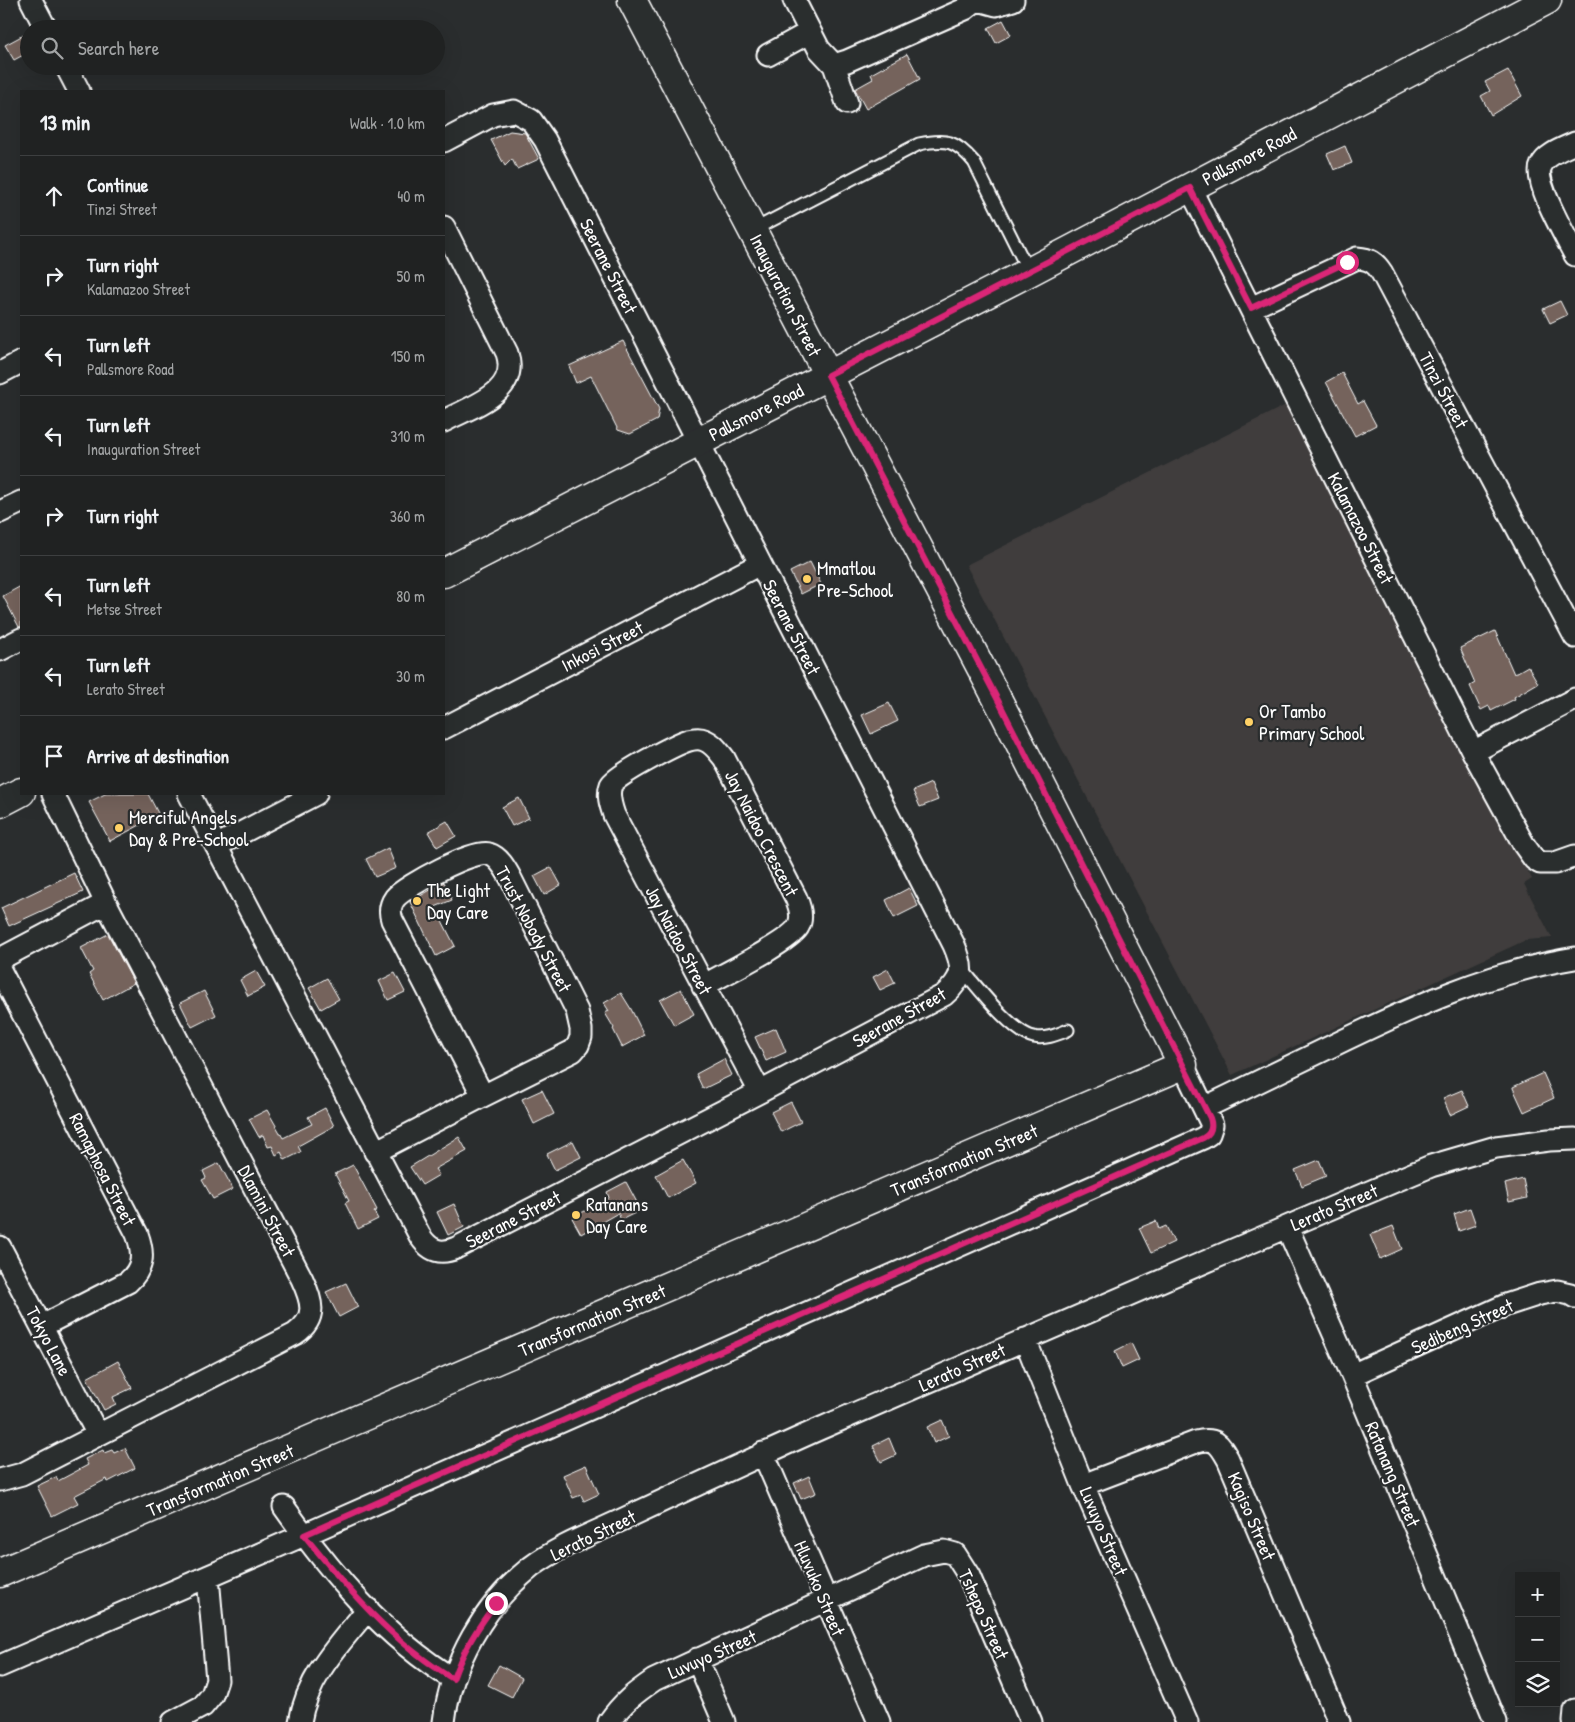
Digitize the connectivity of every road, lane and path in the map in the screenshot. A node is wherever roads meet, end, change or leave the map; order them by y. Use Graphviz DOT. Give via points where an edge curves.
graph roads {
  1 [pos="31,0"];
  2 [pos="632,0"];
  3 [pos="794,0"];
  4 [pos="977,0"];
  5 [pos="1013,0"];
  6 [pos="1547,0"];
  7 [pos="41,20"];
  8 [pos="810,32"];
  9 [pos="768,55"];
  10 [pos="834,65"];
  11 [pos="71,75"];
  12 [pos="78,90"];
  13 [pos="846,103"];
  14 [pos="445,140"];
  15 [pos="1575,142"];
  16 [pos="1190,188"];
  17 [pos="445,229"];
  18 [pos="753,230"];
  19 [pos="1575,255"];
  20 [pos="1029,272"];
  21 [pos="1251,308"];
  22 [pos="20,363"];
  23 [pos="0,373"];
  24 [pos="828,375"];
  25 [pos="445,420"];
  26 [pos="698,442"];
  27 [pos="20,502"];
  28 [pos="0,512"];
  29 [pos="760,564"];
  30 [pos="445,572"];
  31 [pos="1575,638"];
  32 [pos="20,640"];
  33 [pos="0,650"];
  34 [pos="1575,699"];
  35 [pos="445,727"];
  36 [pos="1473,752"];
  37 [pos="612,784"];
  38 [pos="20,793"];
  39 [pos="53,795"];
  40 [pos="190,795"];
  41 [pos="314,795"];
  42 [pos="0,803"];
  43 [pos="216,846"];
  44 [pos="1575,856"];
  45 [pos="106,903"];
  46 [pos="1575,958"];
  47 [pos="0,959"];
  48 [pos="961,968"];
  49 [pos="0,970"];
  50 [pos="703,986"];
  51 [pos="1068,1030"];
  52 [pos="1183,1065"];
  53 [pos="760,1092"];
  54 [pos="483,1096"];
  55 [pos="1208,1116"];
  56 [pos="1575,1139"];
  57 [pos="375,1152"];
  58 [pos="1287,1226"];
  59 [pos="0,1247"];
  60 [pos="1575,1296"];
  61 [pos="42,1326"];
  62 [pos="1025,1339"];
  63 [pos="1352,1375"];
  64 [pos="98,1435"];
  65 [pos="763,1454"];
  66 [pos="0,1480"];
  67 [pos="1083,1485"];
  68 [pos="284,1507"];
  69 [pos="304,1535"];
  70 [pos="0,1573"];
  71 [pos="208,1576"];
  72 [pos="826,1602"];
  73 [pos="368,1610"];
  74 [pos="697,1659"];
  75 [pos="0,1666"];
  76 [pos="453,1679"];
  77 [pos="1575,1710"];
  78 [pos="173,1722"];
  79 [pos="300,1722"];
  80 [pos="444,1722"];
  81 [pos="609,1722"];
  82 [pos="724,1722"];
  83 [pos="879,1722"];
  84 [pos="1032,1722"];
  85 [pos="1187,1722"];
  86 [pos="1339,1722"];
  87 [pos="1496,1722"];
  88 [pos="1574,1722"];
  1 -- 7 [label="street"];
  2 -- 18 [label="street, Inauguration Street"];
  3 -- 8 [label="street"];
  4 -- 5 [label="street" via="996,5"];
  4 -- 10 [label="street" via="965,9"];
  6 -- 16 [label="street, Pallsmore Road"];
  8 -- 9 [label="street"];
  8 -- 10 [label="street" via="819,49"];
  10 -- 13 [label="street"];
  11 -- 12 [label="street"];
  14 -- 26 [label="street, Seerane Street" via="504,112 514,111 531,120 545,140"];
  15 -- 19 [label="street" via="1544,161 1539,174 1544,192"];
  16 -- 20 [label="street, Pallsmore Road"];
  16 -- 21 [label="street, Kalamazoo Street"];
  17 -- 25 [label="street" via="507,353 510,373 502,388"];
  18 -- 20 [label="lane" via="919,144 936,140 950,142 963,149 974,162"];
  18 -- 24 [label="street, Inauguration Street"];
  20 -- 24 [label="street, Pallsmore Road"];
  21 -- 31 [label="street, Tinzi Street" via="1357,258 1376,263"];
  21 -- 36 [label="street, Kalamazoo Street"];
  22 -- 23 [label="street"];
  24 -- 26 [label="street, Pallsmore Road"];
  24 -- 52 [label="street, Inauguration Street"];
  26 -- 29 [label="street, Seerane Street"];
  26 -- 30 [label="street, Pallsmore Road"];
  27 -- 28 [label="street"];
  29 -- 35 [label="street, Inkosi Street"];
  29 -- 48 [label="street, Seerane Street" via="954,945"];
  32 -- 33 [label="street"];
  34 -- 36 [label="street"];
  36 -- 44 [label="street, Kalamazoo Street" via="1534,859 1540,863 1555,863"];
  37 -- 50 [label="street, Jay Naidoo Street" via="609,797 614,815"];
  37 -- 50 [label="street, Jay Naidoo Crescent" via="621,774 681,744 698,739 709,742 724,758 800,906 800,922 785,940"];
  38 -- 42 [label="street"];
  39 -- 45 [label="street, Dlamini Street"];
  40 -- 43 [label="street, Seerane Street"];
  41 -- 43 [label="street"];
  43 -- 57 [label="street, Seerane Street"];
  45 -- 47 [label="street"];
  45 -- 64 [label="street, Dlamini Street" via="302,1279 311,1314 295,1334"];
  46 -- 55 [label="street" via="1516,970 1446,994 1375,1025"];
  48 -- 51 [label="lane" via="1005,1018 1024,1032 1033,1037 1046,1037"];
  48 -- 53 [label="street, Seerane Street" via="957,982 944,995"];
  49 -- 61 [label="street, Ramaphosa Street" via="142,1246 140,1267 128,1282"];
  50 -- 53 [label="street, Jay Naidoo Street"];
  52 -- 55 [label="street, Inauguration Street"];
  52 -- 70 [label="street, Transformation Street"];
  53 -- 57 [label="street, Seerane Street" via="444,1252 432,1249 424,1242"];
  54 -- 54 [label="street, Trust Nobody Street" via="566,1056 578,1045 581,1029 577,1011 510,877 500,861 488,853 464,858 408,886 394,899 390,909 392,920"];
  54 -- 57 [label="street, Trust Nobody Street"];
  55 -- 69 [label="street" via="1209,1134 1203,1138"];
  56 -- 58 [label="street, Lerato Street" via="1515,1144 1467,1155 1432,1166"];
  58 -- 62 [label="street, Lerato Street"];
  58 -- 63 [label="street, Ratanang Street"];
  59 -- 61 [label="street, Tokyo Lane"];
  60 -- 63 [label="street, Sedibeng Street" via="1557,1291 1506,1305"];
  61 -- 64 [label="street, Tokyo Lane"];
  62 -- 65 [label="street, Lerato Street"];
  62 -- 67 [label="street, Luvuyo Street"];
  63 -- 87 [label="street, Ratanang Street"];
  64 -- 66 [label="street, Dlamini Street" via="22,1474"];
  65 -- 72 [label="street, Hluvuko Street"];
  65 -- 76 [label="street, Lerato Street" via="566,1546 532,1567 515,1582 478,1627"];
  67 -- 85 [label="street, Luvuyo Street"];
  67 -- 86 [label="street, Kagiso Street" via="1207,1439 1222,1448"];
  68 -- 69 [label="street"];
  69 -- 71 [label="street"];
  69 -- 73 [label="street"];
  71 -- 75 [label="street"];
  71 -- 78 [label="street" via="216,1680 212,1695 203,1706"];
  72 -- 74 [label="street, Luvuyo Street"];
  72 -- 83 [label="street, Hluvuko Street"];
  72 -- 84 [label="street, Tshepo Street" via="929,1554 944,1550 955,1554 969,1576"];
  73 -- 76 [label="street" via="418,1656"];
  73 -- 79 [label="street" via="323,1667 310,1690"];
  74 -- 81 [label="street, Luvuyo Street" via="640,1690 619,1707"];
  74 -- 82 [label="street"];
  76 -- 80 [label="street, Lerato Street"];
  77 -- 88 [label="street"];
}
